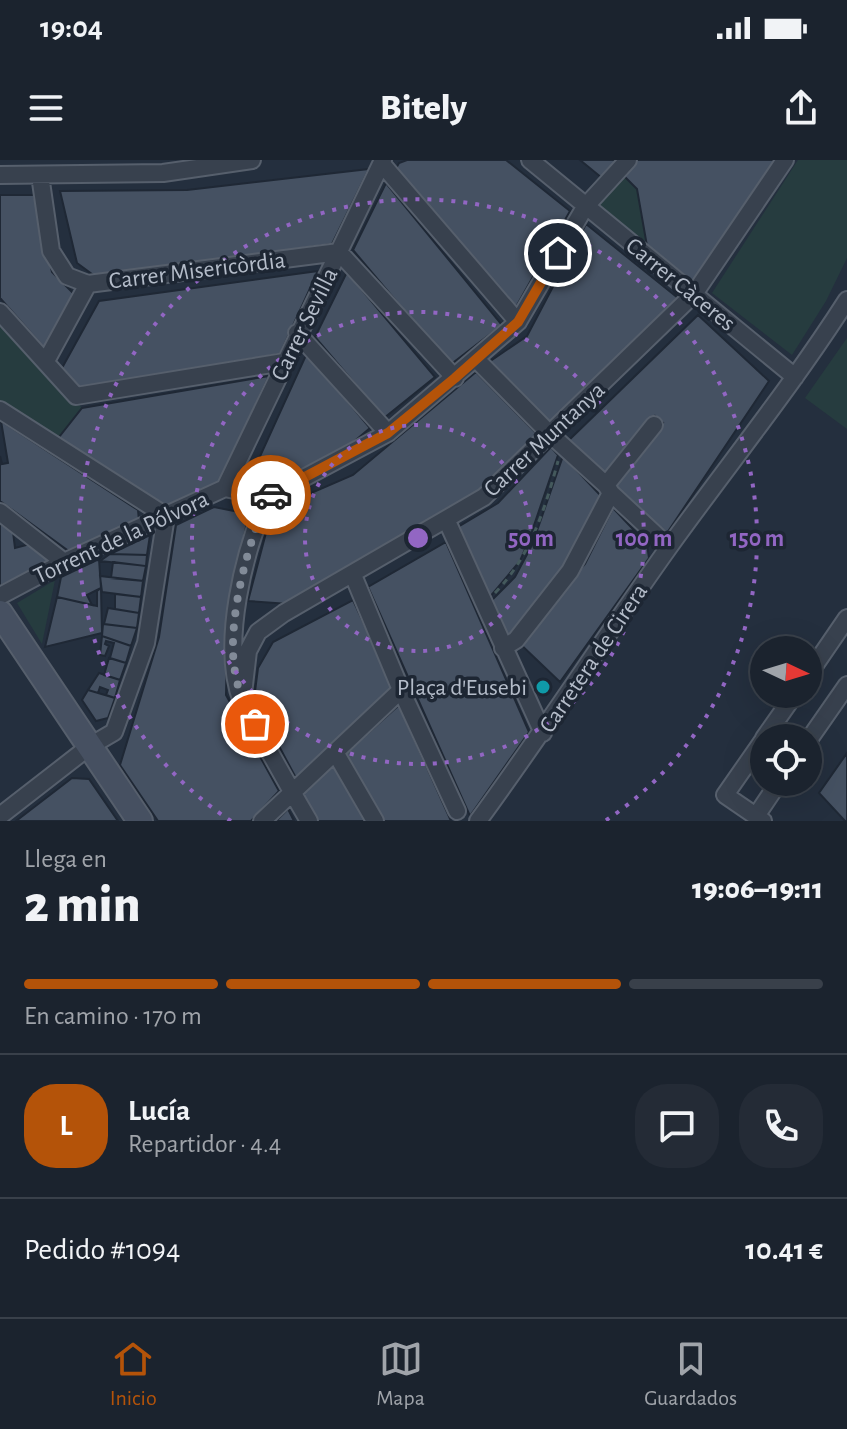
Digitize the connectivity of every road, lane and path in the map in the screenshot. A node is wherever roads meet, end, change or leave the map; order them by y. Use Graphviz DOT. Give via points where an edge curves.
graph roads {
  1 [pos="252,160"];
  2 [pos="530,160"];
  3 [pos="628,160"];
  4 [pos="785,160"];
  5 [pos="383,162"];
  6 [pos="0,175"];
  7 [pos="40,175"];
  8 [pos="585,207"];
  9 [pos="339,252"];
  10 [pos="88,284"];
  11 [pos="694,294"];
  12 [pos="847,300"];
  13 [pos="0,312"];
  14 [pos="518,322"];
  15 [pos="297,333"];
  16 [pos="476,359"];
  17 [pos="46,361"];
  18 [pos="284,362"];
  19 [pos="795,377"];
  20 [pos="455,378"];
  21 [pos="0,410"];
  22 [pos="654,425"];
  23 [pos="388,433"];
  24 [pos="557,440"];
  25 [pos="225,488"];
  26 [pos="608,489"];
  27 [pos="268,497"];
  28 [pos="0,512"];
  29 [pos="166,516"];
  30 [pos="446,519"];
  31 [pos="669,547"];
  32 [pos="64,562"];
  33 [pos="353,575"];
  34 [pos="0,596"];
  35 [pos="484,604"];
  36 [pos="0,613"];
  37 [pos="847,618"];
  38 [pos="503,648"];
  39 [pos="822,655"];
  40 [pos="847,685"];
  41 [pos="401,690"];
  42 [pos="242,702"];
  43 [pos="820,724"];
  44 [pos="543,733"];
  45 [pos="90,746"];
  46 [pos="335,752"];
  47 [pos="750,758"];
  48 [pos="291,790"];
  49 [pos="772,796"];
  50 [pos="457,811"];
  51 [pos="0,816"];
  52 [pos="760,818"];
  53 [pos="140,821"];
  54 [pos="262,821"];
  55 [pos="309,821"];
  56 [pos="375,821"];
  57 [pos="478,821"];
  1 -- 7 [label="street" via="163,173"];
  2 -- 8 [label="street, Carrer Càceres"];
  3 -- 8 [label="street"];
  4 -- 11 [label="street, Carrer Muntanya"];
  5 -- 9 [label="street, Carrer Sevilla"];
  5 -- 14 [label="street"];
  6 -- 7 [label="street"];
  7 -- 10 [label="street, Carrer Misericòrdia" via="51,251 67,276"];
  8 -- 11 [label="street, Carrer Càceres"];
  8 -- 14 [label="street"];
  9 -- 10 [label="street, Carrer Misericòrdia"];
  9 -- 15 [label="street, Carrer Sevilla"];
  9 -- 20 [label="street"];
  10 -- 17 [label="street"];
  11 -- 19 [label="street, Carrer Càceres"];
  11 -- 24 [label="street, Carrer Muntanya"];
  12 -- 19 [label="street, Carretera de Cirera"];
  13 -- 17 [label="street"];
  14 -- 16 [label="street"];
  15 -- 18 [label="street, Carrer Sevilla"];
  15 -- 23 [label="street"];
  16 -- 20 [label="street"];
  16 -- 24 [label="street"];
  17 -- 18 [label="street" via="76,396"];
  18 -- 25 [label="street, Carrer Sevilla"];
  19 -- 31 [label="street, Carretera de Cirera"];
  20 -- 23 [label="street"];
  21 -- 29 [label="street"];
  22 -- 26 [label="street"];
  23 -- 27 [label="street"];
  24 -- 26 [label="street"];
  24 -- 30 [label="street, Carrer Muntanya" via="484,497"];
  24 -- 35 [label="path" via="546,502 528,547 515,572"];
  25 -- 27 [label="street, Torrent de la Pólvora"];
  25 -- 29 [label="street, Torrent de la Pólvora"];
  26 -- 31 [label="street"];
  26 -- 38 [label="street" via="570,571 516,640"];
  27 -- 42 [label="street" via="253,530 237,607 234,670"];
  28 -- 32 [label="street"];
  29 -- 32 [label="street, Torrent de la Pólvora"];
  29 -- 45 [label="street" via="146,643 114,732"];
  30 -- 33 [label="street, Carrer Muntanya"];
  30 -- 35 [label="street"];
  31 -- 44 [label="street, Carretera de Cirera"];
  32 -- 34 [label="street, Torrent de la Pólvora"];
  33 -- 41 [label="street"];
  33 -- 42 [label="street, Carrer Muntanya" via="258,632 248,651"];
  35 -- 38 [label="street"];
  36 -- 45 [label="street"];
  37 -- 39 [label="street"];
  38 -- 44 [label="street"];
  40 -- 43 [label="street"];
  41 -- 46 [label="street"];
  41 -- 50 [label="street"];
  42 -- 48 [label="street"];
  44 -- 57 [label="street, Carretera de Cirera"];
  45 -- 51 [label="street"];
  45 -- 53 [label="street"];
  46 -- 48 [label="street"];
  46 -- 56 [label="street"];
  47 -- 52 [label="street" via="725,795"];
  48 -- 54 [label="street"];
  48 -- 55 [label="street"];
  49 -- 52 [label="street"];
}
